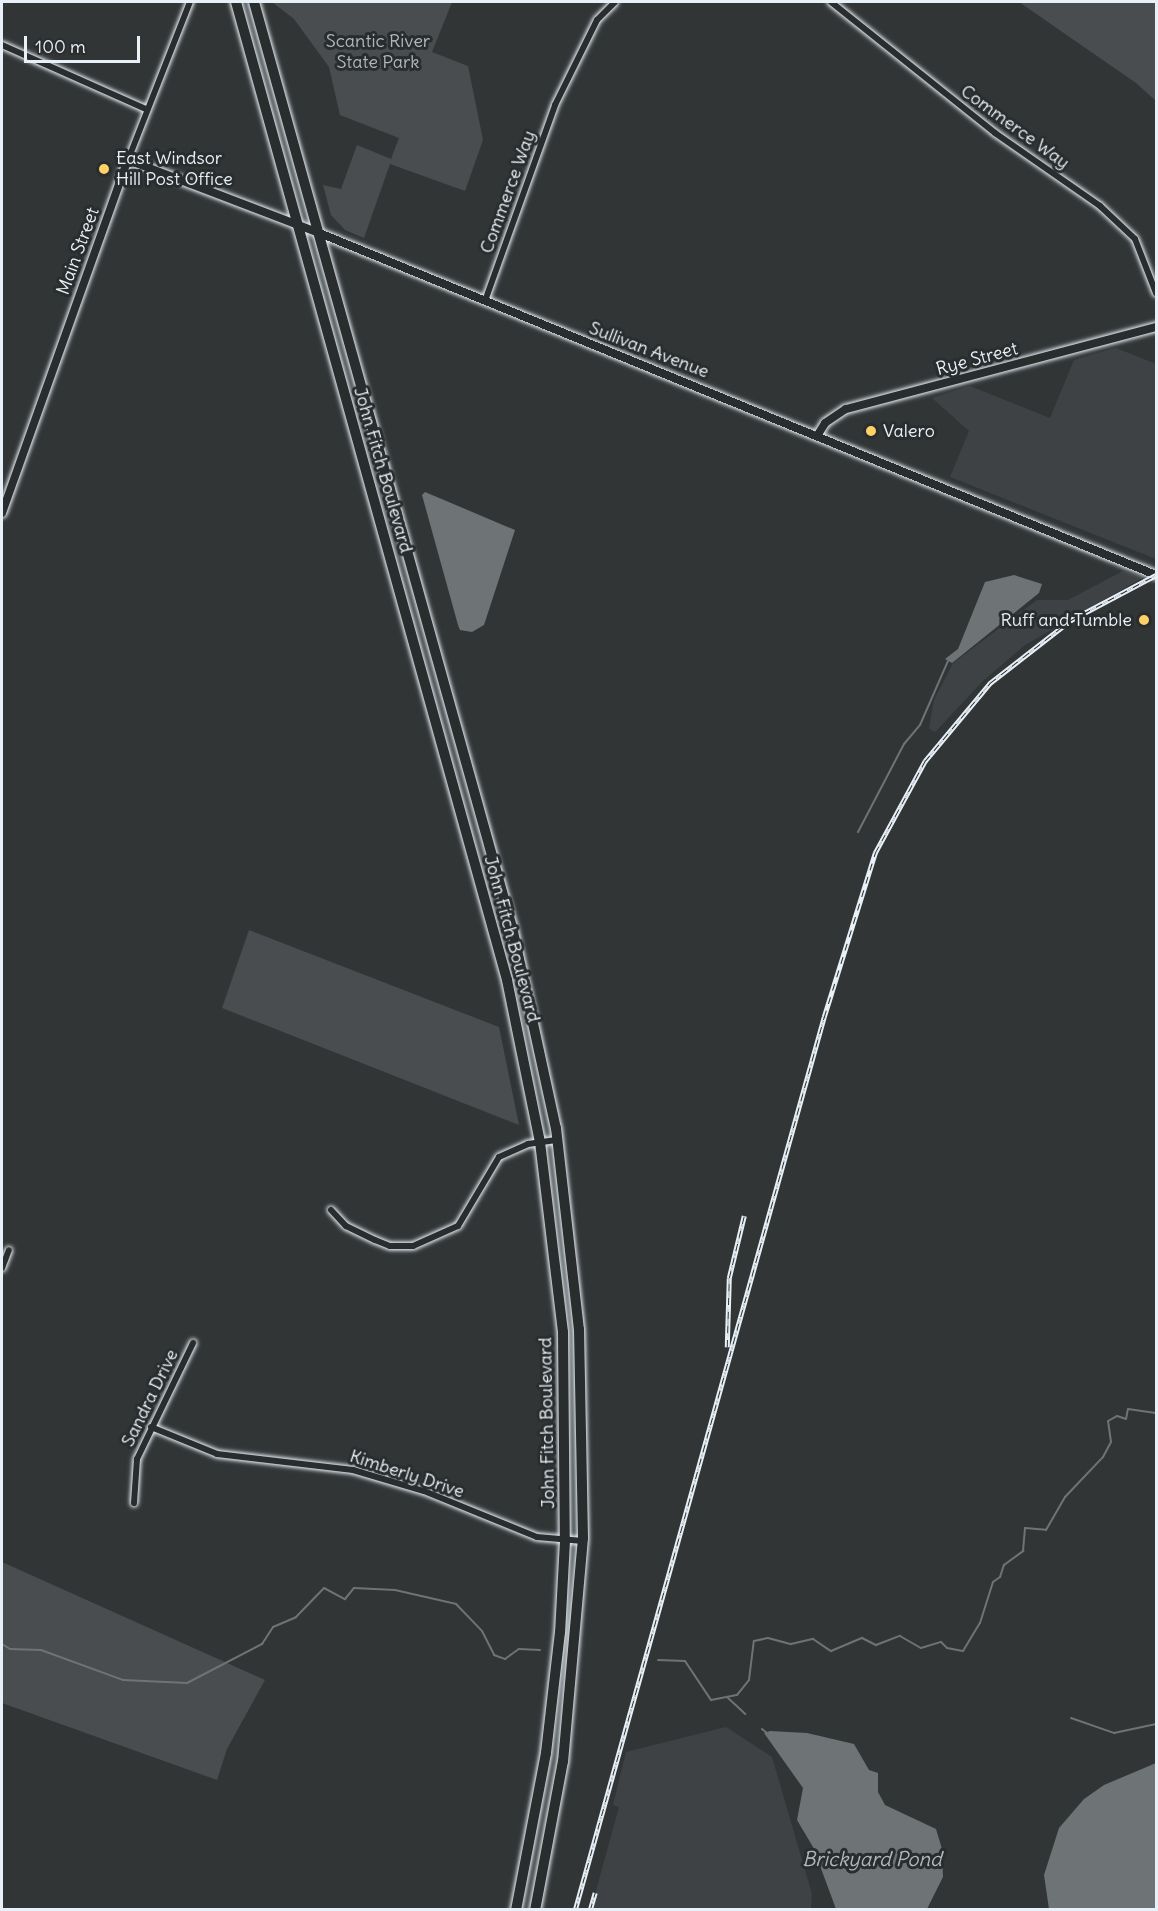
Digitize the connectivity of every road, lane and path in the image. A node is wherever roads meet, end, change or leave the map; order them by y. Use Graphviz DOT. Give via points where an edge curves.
graph roads {
  1 [pos="190,2"];
  2 [pos="236,2"];
  3 [pos="254,2"];
  4 [pos="615,2"];
  5 [pos="831,2"];
  6 [pos="2,45"];
  7 [pos="146,109"];
  8 [pos="128,160"];
  9 [pos="297,225"];
  10 [pos="317,232"];
  11 [pos="1156,293"];
  12 [pos="485,301"];
  13 [pos="1156,327"];
  14 [pos="817,436"];
  15 [pos="2,513"];
  16 [pos="1156,574"];
  17 [pos="477,806"];
  18 [pos="460,810"];
  19 [pos="558,1140"];
  20 [pos="540,1142"];
  21 [pos="331,1210"];
  22 [pos="9,1250"];
  23 [pos="2,1268"];
  24 [pos="579,1324"];
  25 [pos="562,1326"];
  26 [pos="193,1343"];
  27 [pos="151,1427"];
  28 [pos="584,1435"];
  29 [pos="566,1436"];
  30 [pos="134,1503"];
  31 [pos="565,1541"];
  32 [pos="583,1541"];
  33 [pos="540,1783"];
  34 [pos="559,1787"];
  35 [pos="516,1910"];
  36 [pos="535,1910"];
  1 -- 7 [label="street, Main Street"];
  2 -- 9 [label="highway, John Fitch Boulevard"];
  3 -- 10 [label="highway, John Fitch Boulevard"];
  4 -- 12 [label="street, Commerce Way" via="597,20 555,105"];
  5 -- 11 [label="street, Commerce Way" via="995,133 1100,206 1135,239"];
  6 -- 7 [label="street"];
  7 -- 8 [label="street, Main Street"];
  8 -- 9 [label="main road, Sullivan Avenue"];
  8 -- 15 [label="main road, Main Street"];
  9 -- 10 [label="main road, Sullivan Avenue"];
  9 -- 18 [label="highway, John Fitch Boulevard"];
  10 -- 12 [label="main road, Sullivan Avenue"];
  10 -- 17 [label="highway, John Fitch Boulevard"];
  12 -- 14 [label="main road, Sullivan Avenue"];
  13 -- 14 [label="main road, Rye Street" via="846,410 825,423"];
  14 -- 16 [label="main road, Sullivan Avenue"];
  17 -- 18 [label="highway"];
  17 -- 19 [label="highway, John Fitch Boulevard" via="512,927"];
  18 -- 20 [label="highway, John Fitch Boulevard" via="507,980"];
  19 -- 20 [label="street"];
  19 -- 24 [label="highway, John Fitch Boulevard"];
  20 -- 21 [label="street" via="500,1157 458,1226 412,1246 390,1246 375,1240 346,1226"];
  20 -- 25 [label="highway, John Fitch Boulevard"];
  22 -- 23 [label="street"];
  24 -- 25 [label="highway"];
  24 -- 28 [label="highway, John Fitch Boulevard"];
  25 -- 29 [label="highway, John Fitch Boulevard"];
  26 -- 27 [label="street, Sandra Drive"];
  27 -- 30 [label="street, Sandra Drive" via="137,1459"];
  27 -- 31 [label="street, Kimberly Drive" via="217,1454 370,1474 533,1535"];
  28 -- 29 [label="highway"];
  28 -- 32 [label="highway, John Fitch Boulevard"];
  29 -- 31 [label="highway, John Fitch Boulevard"];
  31 -- 32 [label="street, Kimberly Drive"];
  31 -- 33 [label="highway, John Fitch Boulevard" via="560,1632"];
  32 -- 34 [label="highway, John Fitch Boulevard" via="576,1645"];
  33 -- 34 [label="highway"];
  33 -- 35 [label="highway, John Fitch Boulevard"];
  34 -- 36 [label="highway, John Fitch Boulevard"];
}
